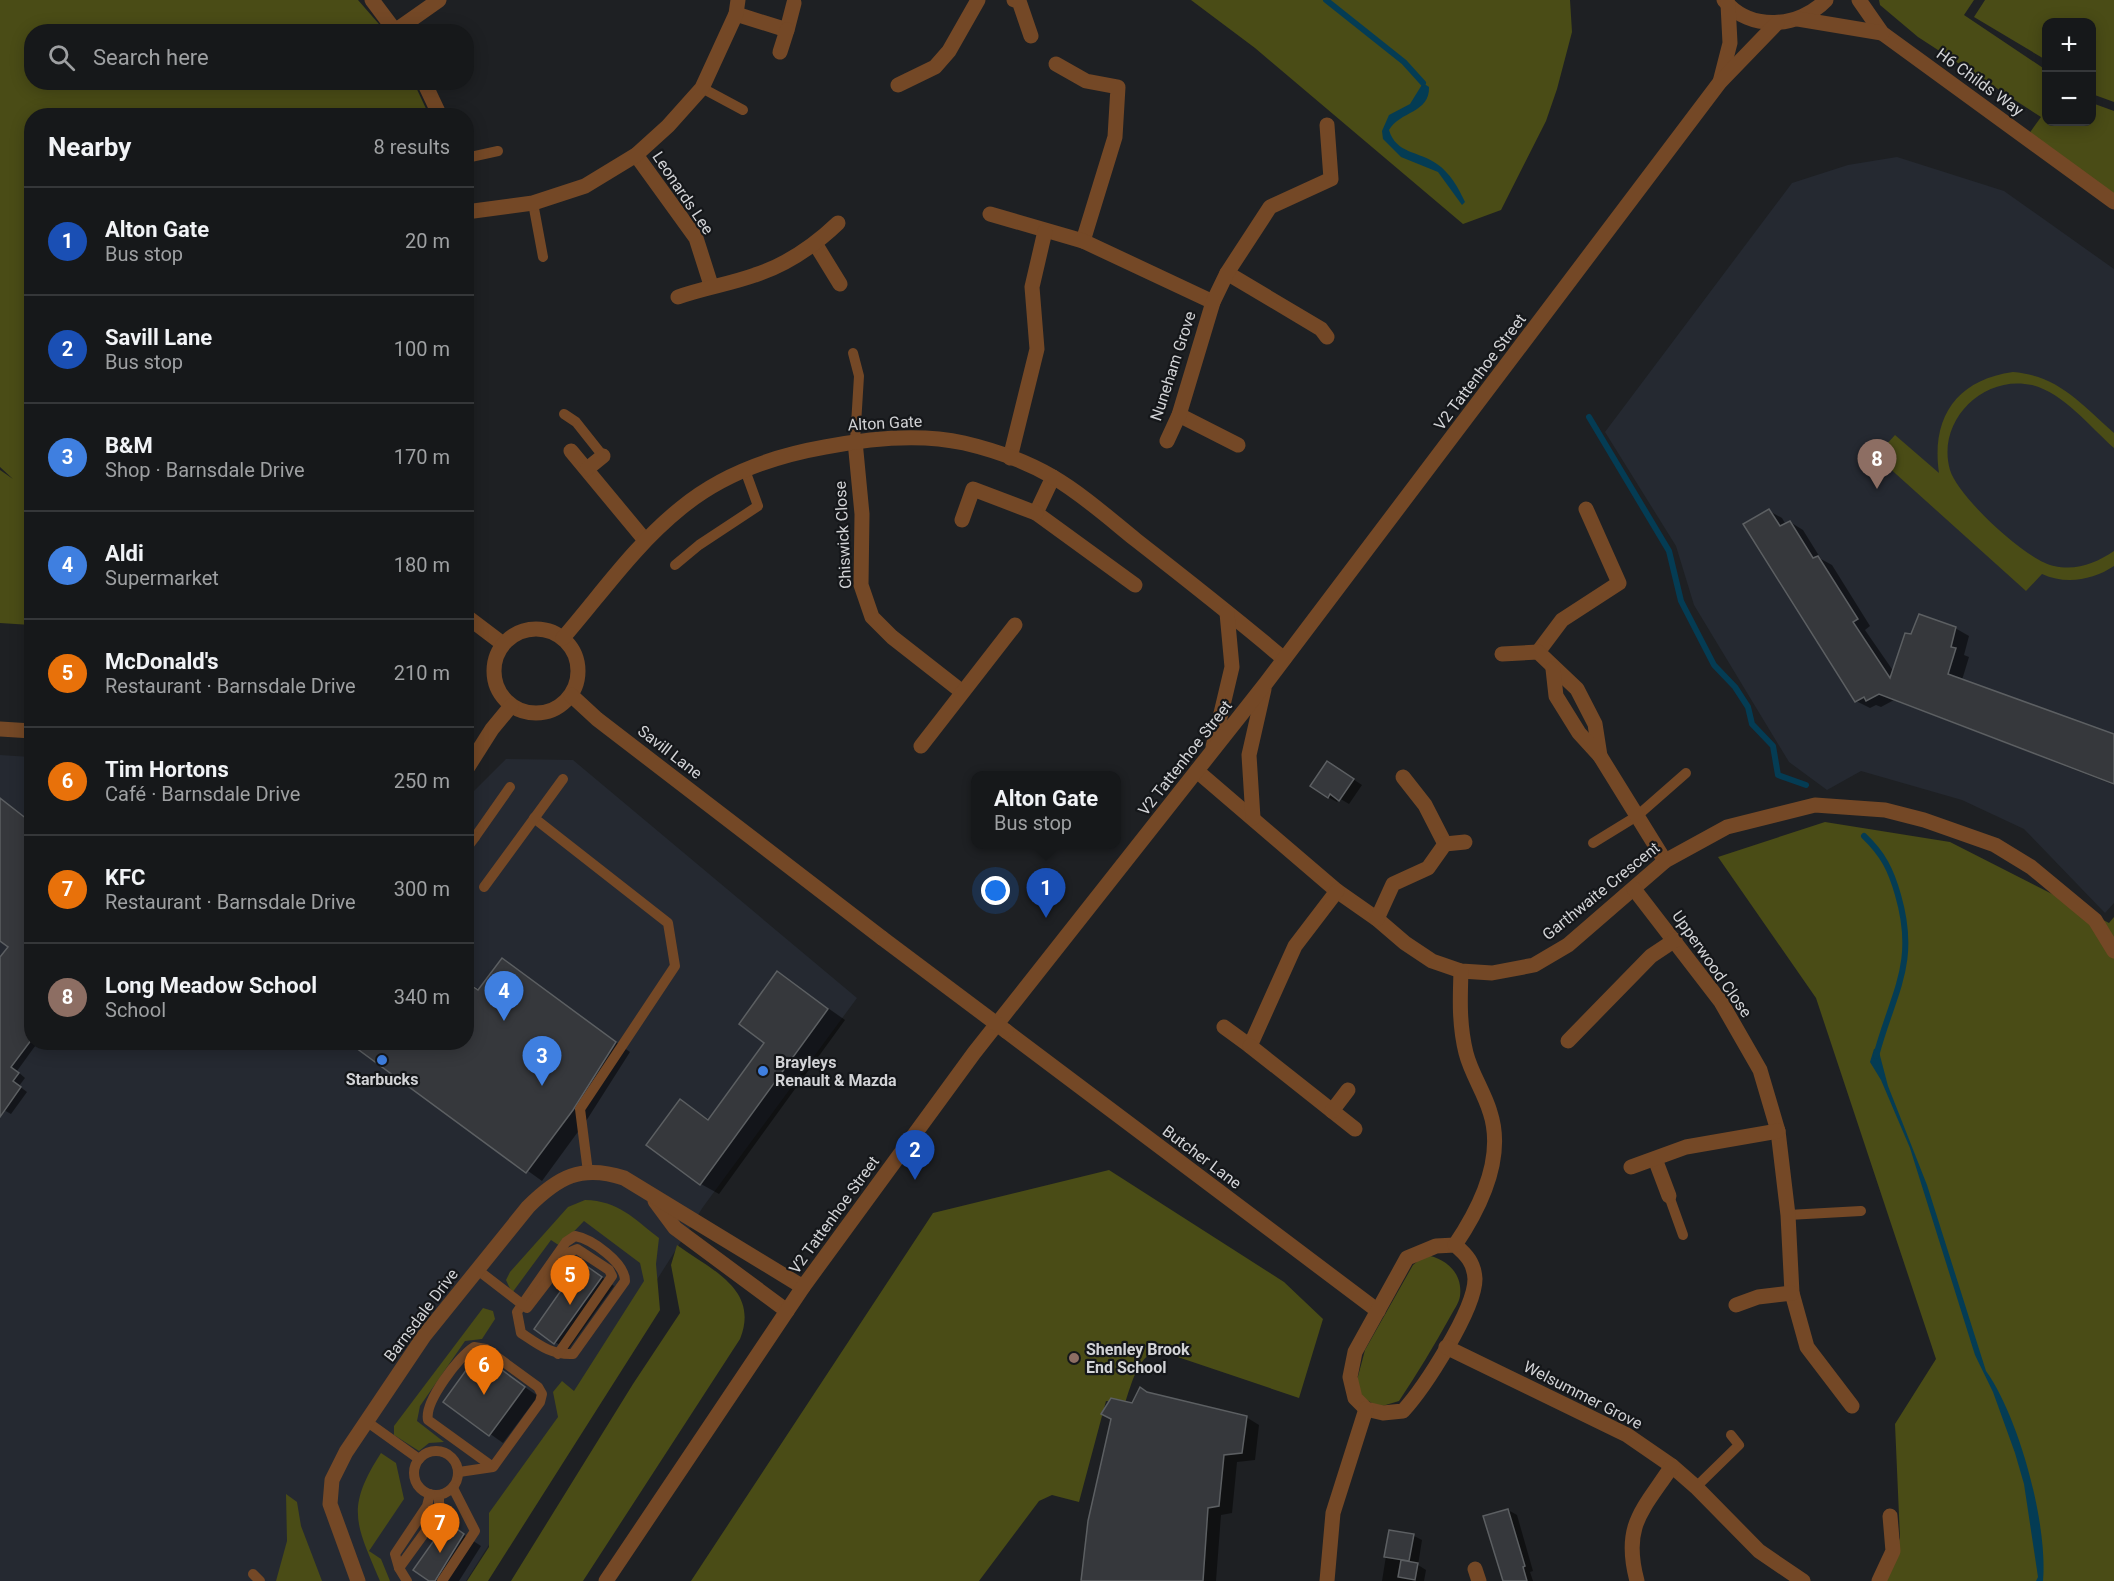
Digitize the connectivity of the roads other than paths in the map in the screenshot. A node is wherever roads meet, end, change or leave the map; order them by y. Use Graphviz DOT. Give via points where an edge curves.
graph roads {
  1 [pos="372,0"];
  2 [pos="439,0"];
  3 [pos="978,0"];
  4 [pos="1017,0"];
  5 [pos="1826,0"];
  6 [pos="1859,0"];
  7 [pos="1726,2"];
  8 [pos="794,3"];
  9 [pos="737,7"];
  10 [pos="1798,19"];
  11 [pos="1777,23"];
  12 [pos="390,24"];
  13 [pos="405,24"];
  14 [pos="787,30"];
  15 [pos="1882,33"];
  16 [pos="1031,36"];
  17 [pos="780,52"];
  18 [pos="1056,64"];
  19 [pos="1720,82"];
  20 [pos="898,85"];
  21 [pos="702,88"];
  22 [pos="428,90"];
  23 [pos="436,108"];
  24 [pos="743,110"];
  25 [pos="1327,125"];
  26 [pos="498,151"];
  27 [pos="636,155"];
  28 [pos="474,156"];
  29 [pos="2114,202"];
  30 [pos="534,203"];
  31 [pos="474,211"];
  32 [pos="990,214"];
  33 [pos="838,223"];
  34 [pos="1045,231"];
  35 [pos="1083,241"];
  36 [pos="816,244"];
  37 [pos="543,257"];
  38 [pos="1227,273"];
  39 [pos="840,284"];
  40 [pos="711,285"];
  41 [pos="678,297"];
  42 [pos="1213,302"];
  43 [pos="1327,337"];
  44 [pos="853,353"];
  45 [pos="564,414"];
  46 [pos="1179,415"];
  47 [pos="855,441"];
  48 [pos="1167,441"];
  49 [pos="1238,446"];
  50 [pos="572,451"];
  51 [pos="603,456"];
  52 [pos="1010,458"];
  53 [pos="587,470"];
  54 [pos="745,470"];
  55 [pos="1053,477"];
  56 [pos="1586,509"];
  57 [pos="1036,513"];
  58 [pos="962,520"];
  59 [pos="644,539"];
  60 [pos="675,565"];
  61 [pos="1135,585"];
  62 [pos="1227,613"];
  63 [pos="474,622"];
  64 [pos="1015,625"];
  65 [pos="563,638"];
  66 [pos="503,644"];
  67 [pos="1538,652"];
  68 [pos="1502,654"];
  69 [pos="1284,660"];
  70 [pos="1553,669"];
  71 [pos="1266,683"];
  72 [pos="961,691"];
  73 [pos="571,695"];
  74 [pos="511,706"];
  75 [pos="0,729"];
  76 [pos="24,730"];
  77 [pos="921,746"];
  78 [pos="1212,753"];
  79 [pos="1600,756"];
  80 [pos="474,757"];
  81 [pos="1197,771"];
  82 [pos="1686,773"];
  83 [pos="1403,777"];
  84 [pos="563,779"];
  85 [pos="510,787"];
  86 [pos="1637,816"];
  87 [pos="534,818"];
  88 [pos="1253,818"];
  89 [pos="474,830"];
  90 [pos="1466,842"];
  91 [pos="1593,843"];
  92 [pos="1445,844"];
  93 [pos="1665,861"];
  94 [pos="484,887"];
  95 [pos="1634,889"];
  96 [pos="1337,891"];
  97 [pos="1377,919"];
  98 [pos="1675,940"];
  99 [pos="2114,951"];
  100 [pos="1461,971"];
  101 [pos="1224,1027"];
  102 [pos="1006,1031"];
  103 [pos="1568,1041"];
  104 [pos="1250,1046"];
  105 [pos="1348,1090"];
  106 [pos="1332,1111"];
  107 [pos="1354,1129"];
  108 [pos="1778,1131"];
  109 [pos="1655,1159"];
  110 [pos="1631,1167"];
  111 [pos="588,1172"];
  112 [pos="652,1196"];
  113 [pos="1669,1196"];
  114 [pos="1862,1211"];
  115 [pos="1788,1215"];
  116 [pos="1683,1235"];
  117 [pos="1455,1245"];
  118 [pos="478,1271"];
  119 [pos="803,1287"];
  120 [pos="1792,1293"];
  121 [pos="521,1304"];
  122 [pos="1736,1305"];
  123 [pos="787,1311"];
  124 [pos="1378,1311"];
  125 [pos="1446,1347"];
  126 [pos="1852,1406"];
  127 [pos="1366,1409"];
  128 [pos="366,1421"];
  129 [pos="1731,1436"];
  130 [pos="419,1459"];
  131 [pos="1672,1466"];
  132 [pos="493,1467"];
  133 [pos="459,1472"];
  134 [pos="1696,1487"];
  135 [pos="453,1488"];
  136 [pos="434,1495"];
  137 [pos="1890,1516"];
  138 [pos="358,1581"];
  139 [pos="406,1581"];
  140 [pos="442,1581"];
  141 [pos="606,1581"];
  142 [pos="1327,1581"];
  143 [pos="1637,1581"];
  144 [pos="1803,1581"];
  145 [pos="1879,1581"];
  1 -- 12 [label="street"];
  2 -- 13 [label="street"];
  3 -- 20 [label="street" via="949,51 935,66"];
  4 -- 16 [label="street"];
  5 -- 10 [label="street"];
  6 -- 15 [label="street, H6 Childs Way"];
  7 -- 11 [label="street" via="1759,22"];
  7 -- 19 [label="street, V2 Tattenhoe Street" via="1730,43"];
  8 -- 14 [label="street"];
  9 -- 14 [label="street"];
  9 -- 21 [label="street"];
  10 -- 11 [label="street"];
  10 -- 15 [label="street, H6 Childs Way"];
  11 -- 19 [label="street, V2 Tattenhoe Street"];
  14 -- 17 [label="street"];
  15 -- 29 [label="street, H6 Childs Way"];
  18 -- 35 [label="street" via="1086,81 1118,87 1115,137"];
  19 -- 69 [label="street, V2 Tattenhoe Street"];
  21 -- 24 [label="lane"];
  21 -- 27 [label="street"];
  22 -- 23 [label="street"];
  25 -- 38 [label="street, Nuneham Grove" via="1331,179 1270,207"];
  26 -- 28 [label="lane"];
  27 -- 30 [label="street" via="585,186"];
  27 -- 40 [label="street, Leonards Lee" via="696,238"];
  30 -- 31 [label="street"];
  30 -- 37 [label="lane"];
  32 -- 34 [label="street, Nuneham Grove"];
  33 -- 36 [label="street"];
  34 -- 35 [label="street, Nuneham Grove"];
  34 -- 52 [label="street" via="1032,287 1037,349"];
  35 -- 42 [label="street, Nuneham Grove"];
  36 -- 39 [label="street"];
  36 -- 40 [label="street" via="756,275"];
  38 -- 42 [label="street, Nuneham Grove"];
  38 -- 43 [label="street" via="1321,328"];
  40 -- 41 [label="street"];
  42 -- 46 [label="street, Nuneham Grove"];
  44 -- 47 [label="lane" via="860,376"];
  45 -- 51 [label="lane" via="576,422"];
  46 -- 48 [label="street, Nuneham Grove"];
  46 -- 49 [label="street"];
  47 -- 52 [label="street, Alton Gate" via="913,436 964,443"];
  47 -- 54 [label="street, Alton Gate" via="800,452"];
  47 -- 72 [label="street, Chiswick Close" via="862,514 861,585 872,616 891,637"];
  50 -- 53 [label="street"];
  51 -- 53 [label="street"];
  52 -- 55 [label="street, Alton Gate"];
  53 -- 59 [label="street"];
  54 -- 59 [label="street, Alton Gate" via="684,506"];
  54 -- 60 [label="lane" via="758,506"];
  55 -- 57 [label="street"];
  55 -- 62 [label="street, Alton Gate"];
  56 -- 67 [label="street" via="1619,583 1562,620"];
  57 -- 58 [label="street" via="973,489"];
  57 -- 61 [label="street"];
  59 -- 65 [label="street, Alton Gate"];
  62 -- 69 [label="street, Alton Gate"];
  62 -- 78 [label="street" via="1232,667"];
  63 -- 66 [label="street"];
  64 -- 72 [label="street"];
  65 -- 66 [label="street" via="551,632 525,630"];
  65 -- 73 [label="street" via="574,654 578,671"];
  66 -- 74 [label="street" via="496,656 495,684"];
  67 -- 68 [label="street"];
  67 -- 70 [label="street"];
  69 -- 71 [label="street, V2 Tattenhoe Street"];
  70 -- 79 [label="street" via="1556,696 1579,733"];
  70 -- 79 [label="street" via="1577,689 1595,724"];
  71 -- 78 [label="street, V2 Tattenhoe Street"];
  71 -- 88 [label="street" via="1249,755"];
  72 -- 77 [label="street"];
  73 -- 74 [label="street" via="554,710 544,713 532,714"];
  73 -- 102 [label="street, Savill Lane, bridge" via="597,719"];
  74 -- 80 [label="street"];
  75 -- 76 [label="street"];
  78 -- 81 [label="street, V2 Tattenhoe Street"];
  79 -- 86 [label="street"];
  81 -- 88 [label="street, Garthwaite Crescent"];
  81 -- 119 [label="street, V2 Tattenhoe Street" via="974,1053"];
  82 -- 86 [label="lane"];
  83 -- 92 [label="street" via="1425,805"];
  84 -- 87 [label="lane"];
  85 -- 89 [label="lane"];
  86 -- 91 [label="lane"];
  86 -- 93 [label="street"];
  87 -- 94 [label="lane"];
  87 -- 111 [label="lane" via="668,923 675,966 580,1109"];
  88 -- 96 [label="street, Garthwaite Crescent"];
  90 -- 92 [label="street"];
  92 -- 97 [label="street" via="1428,868 1393,884"];
  93 -- 95 [label="street, Garthwaite Crescent"];
  93 -- 99 [label="street, Garthwaite Crescent" via="1727,827 1770,815 1815,805 1885,810 1995,845 2031,867 2095,920"];
  95 -- 98 [label="street, Upperwood Close"];
  95 -- 100 [label="street, Garthwaite Crescent" via="1568,945 1534,965 1492,973"];
  96 -- 97 [label="street, Garthwaite Crescent"];
  96 -- 104 [label="street" via="1295,946"];
  97 -- 100 [label="street, Garthwaite Crescent" via="1432,961"];
  98 -- 103 [label="street" via="1651,956"];
  98 -- 108 [label="street, Upperwood Close" via="1721,1002 1760,1070"];
  100 -- 117 [label="street" via="1459,1017 1466,1055 1491,1114 1494,1150 1485,1191"];
  101 -- 104 [label="street"];
  102 -- 124 [label="street, Butcher Lane"];
  104 -- 106 [label="street"];
  105 -- 106 [label="street"];
  106 -- 107 [label="street"];
  108 -- 109 [label="street" via="1686,1147"];
  108 -- 115 [label="street, Upperwood Close"];
  109 -- 110 [label="street"];
  109 -- 113 [label="street"];
  111 -- 112 [label="street, Barnsdale Drive" via="624,1178"];
  111 -- 118 [label="street, Barnsdale Drive" via="568,1176 547,1188"];
  112 -- 119 [label="street, Barnsdale Drive"];
  112 -- 123 [label="street, Barnsdale Drive" via="675,1228"];
  113 -- 116 [label="lane"];
  114 -- 115 [label="lane"];
  115 -- 120 [label="street, Upperwood Close"];
  117 -- 124 [label="street" via="1436,1246 1407,1258"];
  117 -- 125 [label="street" via="1472,1261 1475,1280 1470,1302"];
  118 -- 121 [label="lane"];
  118 -- 128 [label="street, Barnsdale Drive" via="424,1336"];
  119 -- 123 [label="street, V2 Tattenhoe Street"];
  120 -- 122 [label="street"];
  120 -- 126 [label="street, Upperwood Close" via="1807,1347"];
  121 -- 121 [label="lane" via="566,1242 575,1236 584,1238 625,1273 625,1281 573,1354 558,1354 521,1333 517,1312"];
  123 -- 141 [label="street, V2 Tattenhoe Street"];
  124 -- 127 [label="street" via="1355,1352 1350,1377 1355,1398"];
  125 -- 127 [label="street" via="1418,1395 1403,1411 1383,1413"];
  125 -- 131 [label="street, Welsummer Grove" via="1613,1427"];
  127 -- 142 [label="street" via="1333,1513"];
  128 -- 130 [label="lane"];
  128 -- 138 [label="street, Barnsdale Drive" via="332,1480 330,1504"];
  129 -- 134 [label="lane" via="1739,1445"];
  130 -- 133 [label="lane" via="432,1451 447,1453"];
  130 -- 136 [label="lane" via="415,1479 418,1486"];
  131 -- 134 [label="street, Welsummer Grove"];
  131 -- 143 [label="street" via="1634,1523 1631,1560"];
  132 -- 132 [label="lane" via="428,1420 429,1404 467,1351 474,1347 486,1349 542,1394"];
  132 -- 133 [label="lane"];
  133 -- 135 [label="lane"];
  134 -- 144 [label="street, Welsummer Grove" via="1759,1551"];
  135 -- 136 [label="lane"];
  135 -- 140 [label="lane" via="475,1531"];
  136 -- 139 [label="lane" via="439,1513 399,1568"];
  137 -- 145 [label="street" via="1893,1551"];
}
